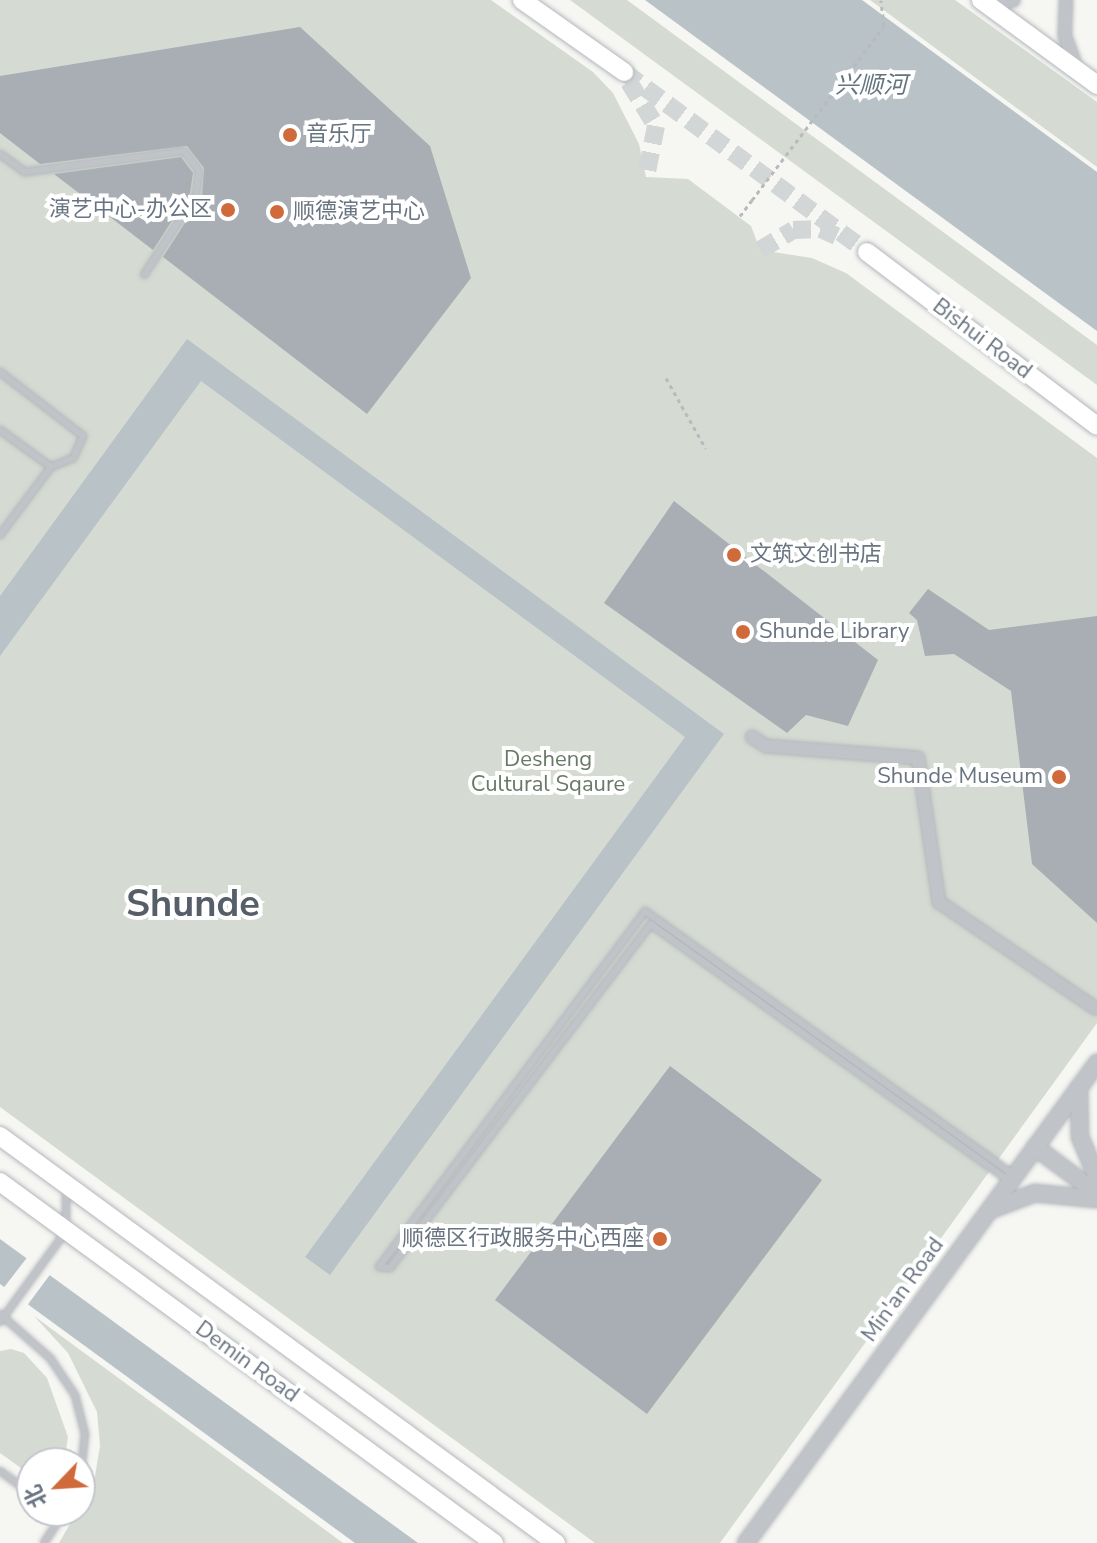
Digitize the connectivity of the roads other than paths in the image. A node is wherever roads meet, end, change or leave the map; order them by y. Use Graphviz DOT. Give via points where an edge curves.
graph roads {
  1 [pos="522,0"];
  2 [pos="1014,0"];
  3 [pos="1066,0"];
  4 [pos="984,3"];
  5 [pos="624,72"];
  6 [pos="1080,73"];
  7 [pos="1097,85"];
  8 [pos="0,154"];
  9 [pos="867,252"];
  10 [pos="144,275"];
  11 [pos="0,372"];
  12 [pos="1097,426"];
  13 [pos="0,430"];
  14 [pos="51,467"];
  15 [pos="0,535"];
  16 [pos="752,737"];
  17 [pos="1096,1009"];
  18 [pos="1097,1063"];
  19 [pos="1079,1086"];
  20 [pos="0,1136"];
  21 [pos="1035,1147"];
  22 [pos="1097,1177"];
  23 [pos="1012,1178"];
  24 [pos="0,1182"];
  25 [pos="66,1184"];
  26 [pos="1097,1193"];
  27 [pos="1097,1199"];
  28 [pos="989,1210"];
  29 [pos="67,1231"];
  30 [pos="1,1318"];
  31 [pos="84,1447"];
  32 [pos="494,1543"];
  33 [pos="556,1543"];
  34 [pos="746,1543"];
  1 -- 5 [label="main road"];
  2 -- 4 [label="street"];
  3 -- 6 [label="street" via="1065,36"];
  4 -- 6 [label="main road"];
  6 -- 7 [label="main road"];
  8 -- 10 [label="lane" via="25,172 184,151 199,171 196,195"];
  9 -- 12 [label="main road, Bishui Road"];
  11 -- 14 [label="lane" via="83,436 73,458"];
  13 -- 14 [label="lane"];
  14 -- 15 [label="lane"];
  16 -- 17 [label="street" via="766,746 918,758 939,902"];
  18 -- 19 [label="street, Min'an Road"];
  19 -- 21 [label="street, Min'an Road"];
  19 -- 22 [label="street" via="1080,1137"];
  20 -- 25 [label="main road"];
  21 -- 23 [label="street, Min'an Road"];
  21 -- 26 [label="street"];
  23 -- 23 [label="lane" via="645,911 379,1267 390,1268 651,924"];
  23 -- 28 [label="street, Min'an Road"];
  24 -- 29 [label="main road, Demin Road"];
  25 -- 29 [label="lane"];
  25 -- 33 [label="main road"];
  27 -- 28 [label="street" via="1035,1193"];
  28 -- 34 [label="street, Min'an Road"];
  29 -- 30 [label="lane"];
  29 -- 32 [label="main road, Demin Road"];
  30 -- 31 [label="lane" via="50,1358 75,1395"];
}
